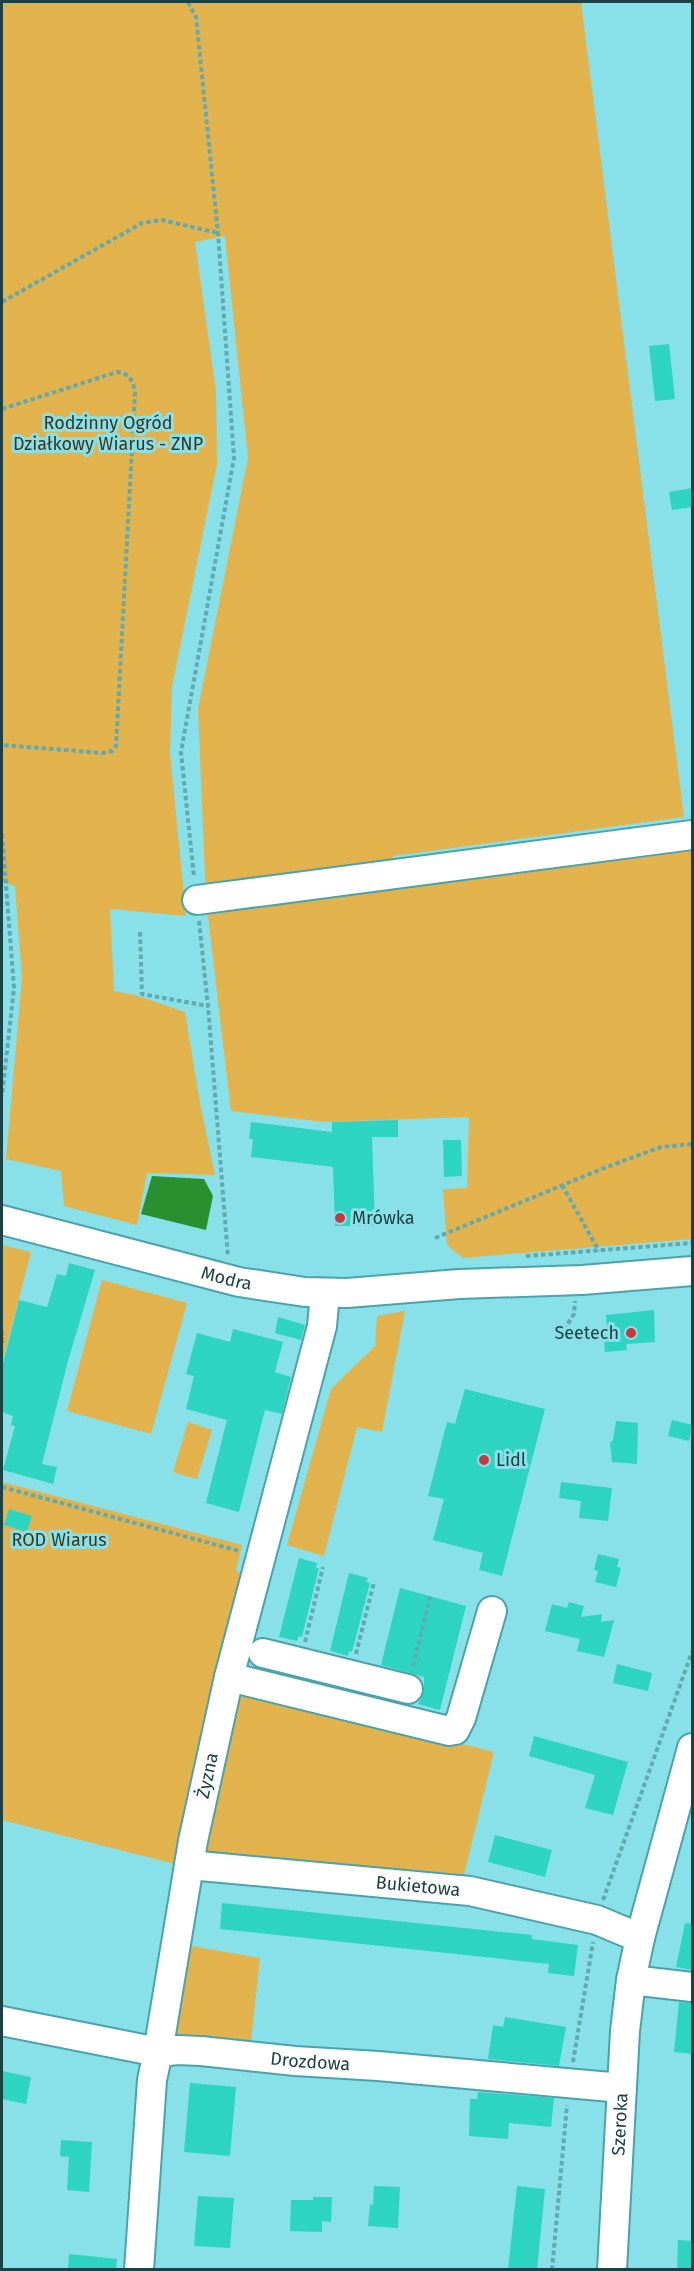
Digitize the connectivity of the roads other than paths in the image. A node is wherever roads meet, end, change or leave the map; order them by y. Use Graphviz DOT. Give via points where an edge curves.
graph roads {
  1 [pos="693,835"];
  2 [pos="197,900"];
  3 [pos="2,1220"];
  4 [pos="693,1255"];
  5 [pos="693,1271"];
  6 [pos="459,1284"];
  7 [pos="325,1293"];
  8 [pos="492,1611"];
  9 [pos="263,1653"];
  10 [pos="297,1661"];
  11 [pos="229,1677"];
  12 [pos="408,1689"];
  13 [pos="286,1691"];
  14 [pos="693,1748"];
  15 [pos="189,1865"];
  16 [pos="640,1938"];
  17 [pos="632,1980"];
  18 [pos="693,1987"];
  19 [pos="2,2021"];
  20 [pos="158,2052"];
  21 [pos="622,2088"];
  22 [pos="139,2270"];
  23 [pos="612,2270"];
  1 -- 2 [label="street"];
  3 -- 7 [label="street, Modra" via="225,1267 283,1290"];
  4 -- 6 [label="street, Modra" via="580,1264"];
  5 -- 6 [label="street, Modra"];
  6 -- 7 [label="street, Modra"];
  7 -- 11 [label="street, Żyzna" via="322,1326"];
  8 -- 13 [label="street" via="455,1730"];
  9 -- 10 [label="street"];
  10 -- 12 [label="street"];
  10 -- 13 [label="street"];
  11 -- 13 [label="street"];
  11 -- 15 [label="street, Żyzna"];
  14 -- 16 [label="street, Szeroka"];
  15 -- 16 [label="street, Bukietowa" via="470,1891 597,1920"];
  15 -- 20 [label="street, Żyzna"];
  16 -- 17 [label="street, Szeroka"];
  17 -- 18 [label="street"];
  17 -- 21 [label="street, Szeroka"];
  19 -- 20 [label="street, Drozdowa"];
  20 -- 21 [label="street, Drozdowa" via="201,2051"];
  20 -- 22 [label="street, Żyzna" via="152,2080"];
  21 -- 23 [label="street, Szeroka"];
}
